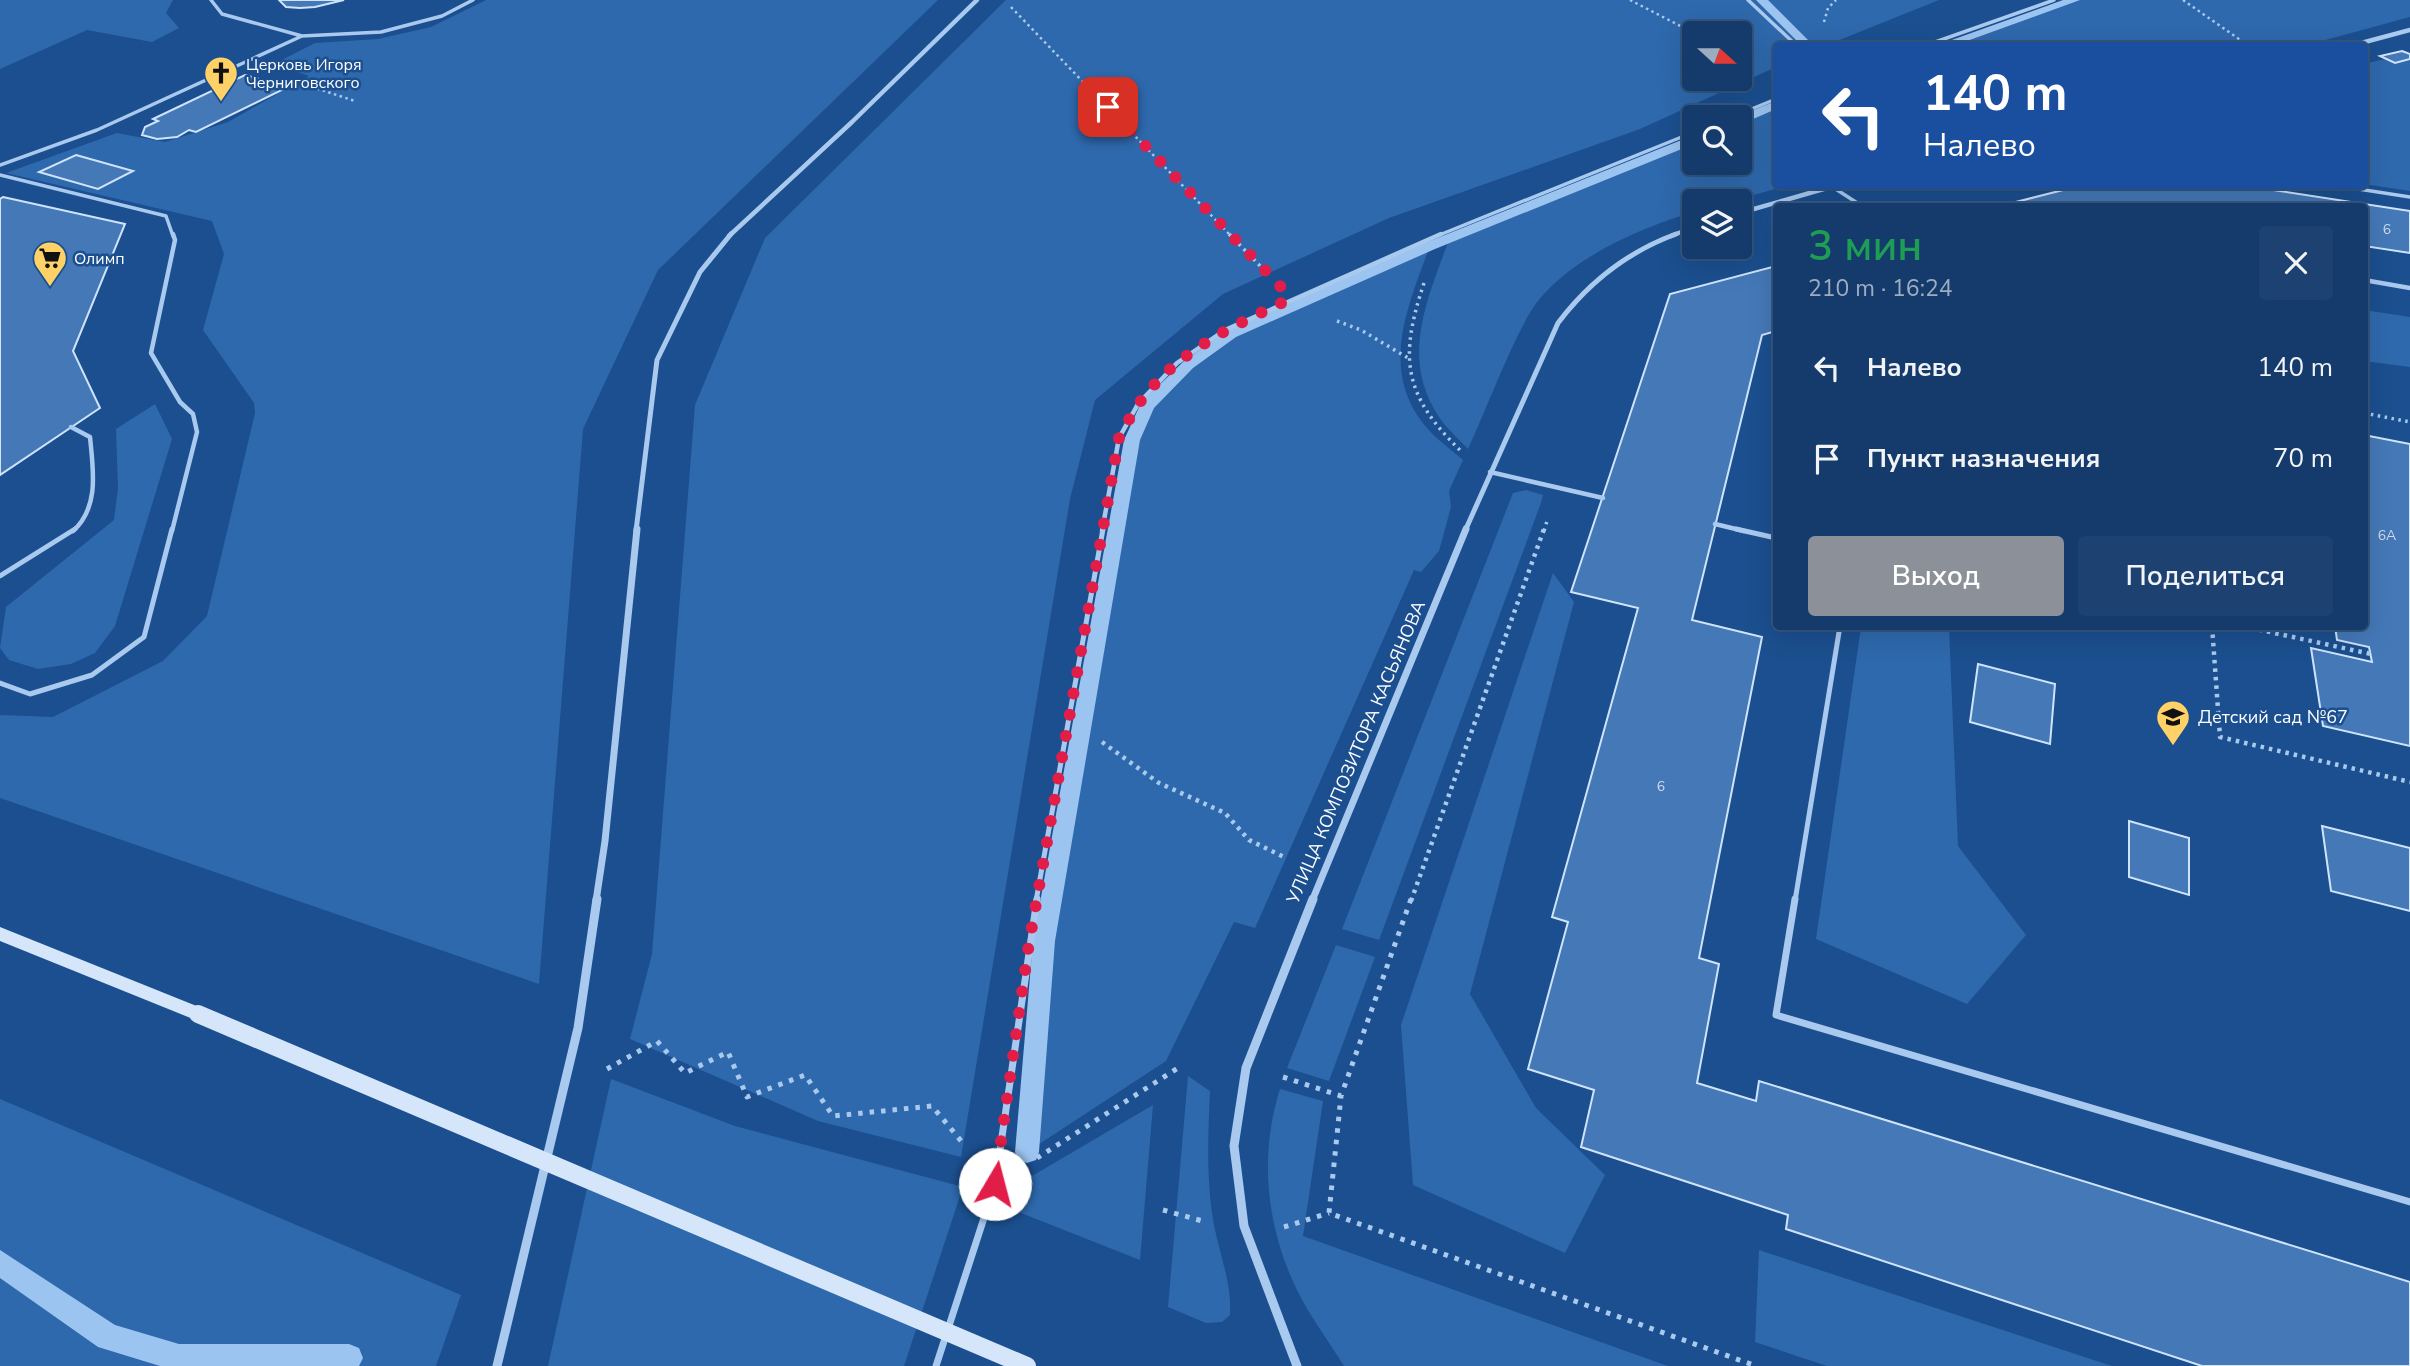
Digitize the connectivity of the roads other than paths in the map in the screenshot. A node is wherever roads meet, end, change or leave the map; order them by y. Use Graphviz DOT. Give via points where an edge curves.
graph roads {
  1 [pos="211,0"];
  2 [pos="473,0"];
  3 [pos="977,0"];
  4 [pos="1748,0"];
  5 [pos="2054,0"];
  6 [pos="2410,30"];
  7 [pos="302,36"];
  8 [pos="1793,42"];
  9 [pos="1935,42"];
  10 [pos="2365,42"];
  11 [pos="1773,100"];
  12 [pos="1752,109"];
  13 [pos="1682,137"];
  14 [pos="0,165"];
  15 [pos="0,175"];
  16 [pos="1823,189"];
  17 [pos="1837,189"];
  18 [pos="2358,189"];
  19 [pos="2410,197"];
  20 [pos="1773,203"];
  21 [pos="1774,203"];
  22 [pos="1858,203"];
  23 [pos="1752,210"];
  24 [pos="1682,231"];
  25 [pos="2368,281"];
  26 [pos="2410,288"];
  27 [pos="71,427"];
  28 [pos="1489,472"];
  29 [pos="1603,498"];
  30 [pos="1715,524"];
  31 [pos="1773,537"];
  32 [pos="0,576"];
  33 [pos="1839,630"];
  34 [pos="0,683"];
  35 [pos="0,934"];
  36 [pos="2410,1202"];
  37 [pos="498,1366"];
  38 [pos="936,1366"];
  39 [pos="1027,1366"];
  40 [pos="1297,1366"];
  1 -- 7 [label="lane" via="222,14"];
  2 -- 7 [label="lane" via="442,16 381,32"];
  3 -- 37 [label="street" via="734,230 700,272 657,360 604,841 578,1028"];
  4 -- 8 [label="lane"];
  5 -- 9 [label="lane"];
  6 -- 10 [label="street"];
  7 -- 14 [label="lane" via="97,131"];
  11 -- 12 [label="lane"];
  13 -- 38 [label="lane" via="1443,233 1225,330 1177,363 1138,404 1119,438 1029,943 995,1184"];
  15 -- 34 [label="lane" via="166,216 175,240 151,353 180,402 193,414 197,432 144,637 92,675 30,694"];
  16 -- 21 [label="street"];
  17 -- 22 [label="lane"];
  18 -- 19 [label="lane"];
  20 -- 23 [label="street"];
  24 -- 28 [label="street, УЛИЦА КОМПОЗИТОРА КАСЬЯНОВА" via="1651,243 1613,266 1580,294 1558,323"];
  25 -- 26 [label="lane"];
  27 -- 32 [label="lane" via="90,437 93,486 85,518 54,544"];
  28 -- 29 [label="lane"];
  28 -- 40 [label="street, УЛИЦА КОМПОЗИТОРА КАСЬЯНОВА" via="1246,1068 1234,1146 1244,1226"];
  30 -- 31 [label="lane"];
  33 -- 36 [label="lane" via="1776,1015"];
  35 -- 39 [label="street, bridge"];
}
